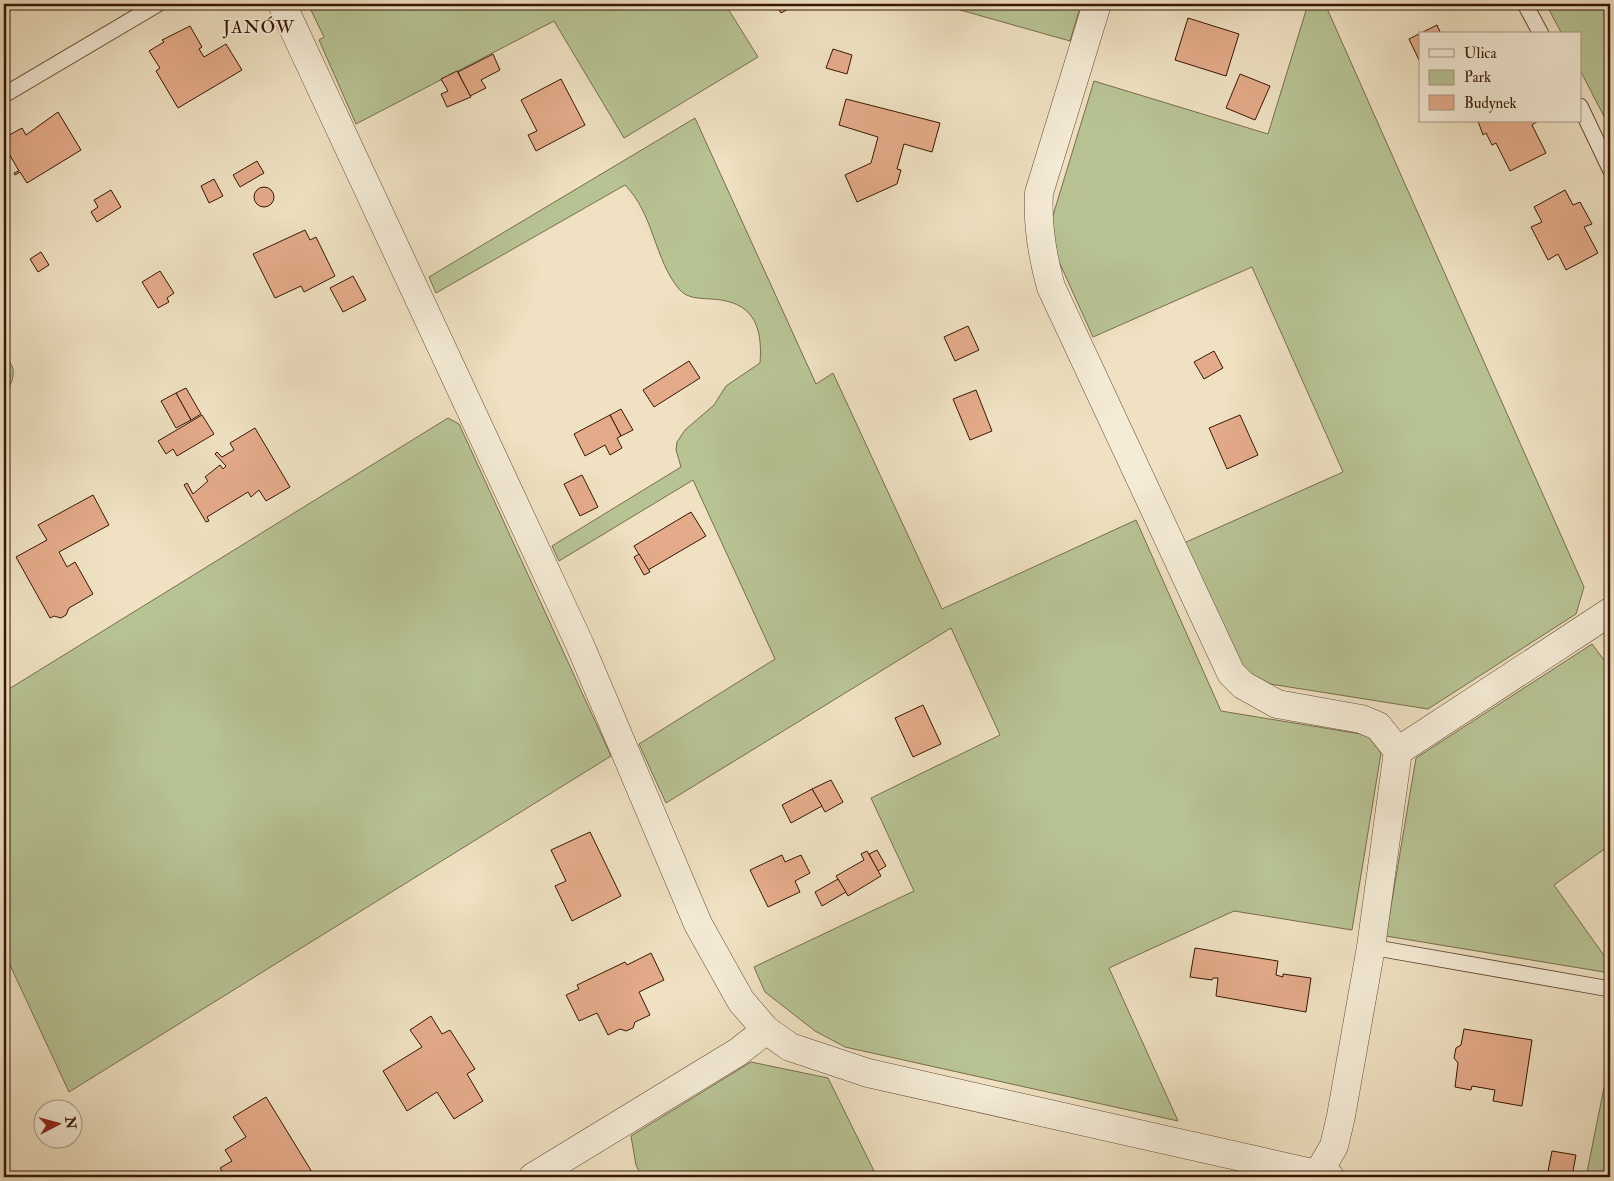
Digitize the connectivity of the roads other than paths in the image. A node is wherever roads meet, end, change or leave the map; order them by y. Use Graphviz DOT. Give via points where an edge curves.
graph roads {
  1 [pos="158,4"];
  2 [pos="282,4"];
  3 [pos="1097,4"];
  4 [pos="1525,4"];
  5 [pos="1540,32"];
  6 [pos="4,95"];
  7 [pos="1582,110"];
  8 [pos="1610,168"];
  9 [pos="1610,612"];
  10 [pos="1398,752"];
  11 [pos="1371,946"];
  12 [pos="1610,989"];
  13 [pos="766,1030"];
  14 [pos="1324,1176"];
  15 [pos="533,1177"];
  1 -- 6 [label="lane"];
  2 -- 13 [label="street" via="580,645 698,924 741,1001"];
  3 -- 10 [label="street" via="1040,193 1038,228 1051,287 1231,673 1242,685 1276,704 1361,719 1378,726"];
  4 -- 5 [label="lane"];
  7 -- 8 [label="lane"];
  9 -- 10 [label="street"];
  10 -- 11 [label="street"];
  11 -- 12 [label="lane"];
  11 -- 14 [label="street" via="1341,1116"];
  13 -- 14 [label="street" via="790,1047 868,1073"];
  13 -- 15 [label="street" via="738,1052"];
}
